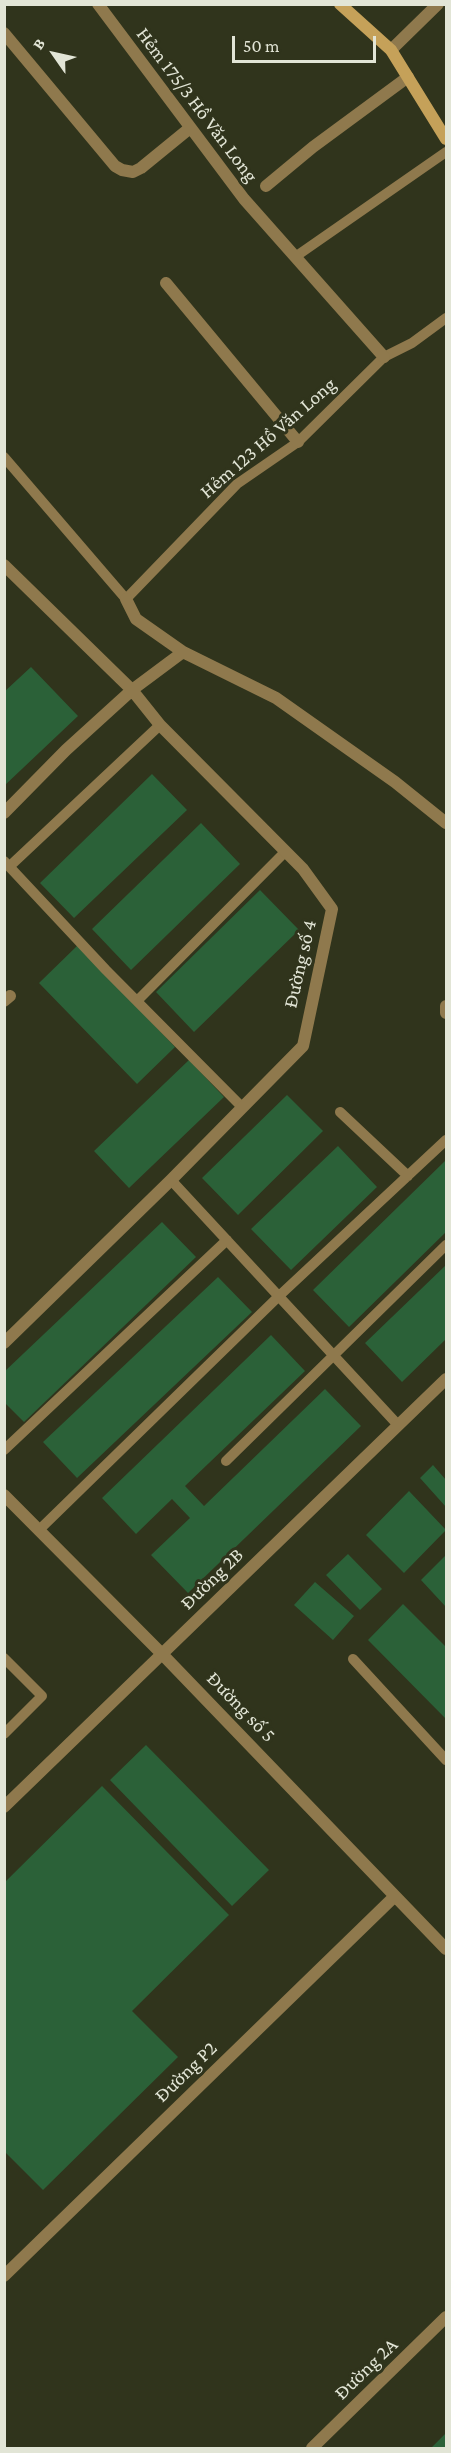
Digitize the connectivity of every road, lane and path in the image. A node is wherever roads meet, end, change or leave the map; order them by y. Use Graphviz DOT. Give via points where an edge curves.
graph roads {
  1 [pos="98,4"];
  2 [pos="340,4"];
  3 [pos="438,4"];
  4 [pos="4,33"];
  5 [pos="391,50"];
  6 [pos="408,77"];
  7 [pos="190,128"];
  8 [pos="447,139"];
  9 [pos="447,152"];
  10 [pos="266,186"];
  11 [pos="295,257"];
  12 [pos="166,282"];
  13 [pos="447,318"];
  14 [pos="384,357"];
  15 [pos="298,442"];
  16 [pos="4,457"];
  17 [pos="4,565"];
  18 [pos="126,599"];
  19 [pos="183,652"];
  20 [pos="132,690"];
  21 [pos="160,724"];
  22 [pos="4,813"];
  23 [pos="447,823"];
  24 [pos="285,852"];
  25 [pos="8,863"];
  26 [pos="138,1000"];
  27 [pos="447,1006"];
  28 [pos="447,1013"];
  29 [pos="242,1107"];
  30 [pos="340,1112"];
  31 [pos="447,1140"];
  32 [pos="408,1176"];
  33 [pos="171,1180"];
  34 [pos="226,1240"];
  35 [pos="447,1245"];
  36 [pos="279,1296"];
  37 [pos="4,1342"];
  38 [pos="334,1356"];
  39 [pos="447,1379"];
  40 [pos="398,1425"];
  41 [pos="4,1450"];
  42 [pos="226,1461"];
  43 [pos="4,1495"];
  44 [pos="39,1530"];
  45 [pos="163,1654"];
  46 [pos="4,1658"];
  47 [pos="352,1659"];
  48 [pos="4,1734"];
  49 [pos="447,1760"];
  50 [pos="4,1808"];
  51 [pos="395,1896"];
  52 [pos="447,1949"];
  53 [pos="4,2276"];
  54 [pos="447,2317"];
  55 [pos="312,2448"];
  1 -- 7 [label="street, Hẻm 175/3 Hồ Văn Long"];
  2 -- 5 [label="street"];
  3 -- 5 [label="street"];
  4 -- 7 [label="street" via="122,170 133,172 141,168"];
  5 -- 6 [label="street"];
  6 -- 8 [label="street"];
  6 -- 10 [label="street"];
  7 -- 11 [label="street, Hẻm 175/3 Hồ Văn Long" via="244,200"];
  9 -- 11 [label="lane"];
  11 -- 14 [label="street, Hẻm 175/3 Hồ Văn Long"];
  12 -- 15 [label="street"];
  13 -- 14 [label="lane, Hẻm 123 Hồ Văn Long"];
  14 -- 15 [label="lane, Hẻm 123 Hồ Văn Long"];
  15 -- 18 [label="lane, Hẻm 123 Hồ Văn Long" via="237,484"];
  16 -- 18 [label="lane"];
  17 -- 20 [label="street, Đường số 4"];
  18 -- 19 [label="street" via="136,619"];
  19 -- 20 [label="street"];
  19 -- 23 [label="street" via="276,698"];
  20 -- 21 [label="street, Đường số 4"];
  20 -- 22 [label="street"];
  21 -- 24 [label="street, Đường số 4"];
  21 -- 25 [label="lane"];
  24 -- 26 [label="lane"];
  24 -- 29 [label="street, Đường số 4" via="303,869 332,909 303,1046"];
  25 -- 26 [label="lane"];
  26 -- 29 [label="lane"];
  27 -- 28 [label="street"];
  29 -- 33 [label="street, Đường số 4"];
  30 -- 32 [label="lane"];
  31 -- 32 [label="lane"];
  32 -- 36 [label="lane"];
  33 -- 34 [label="lane"];
  33 -- 37 [label="street, Đường số 4"];
  34 -- 36 [label="lane"];
  34 -- 41 [label="lane"];
  35 -- 38 [label="lane"];
  36 -- 38 [label="lane"];
  36 -- 44 [label="lane"];
  38 -- 40 [label="lane"];
  38 -- 42 [label="lane"];
  39 -- 40 [label="street, Đường 2B"];
  40 -- 45 [label="street, Đường 2B"];
  43 -- 44 [label="street, Đường số 5"];
  44 -- 45 [label="street, Đường số 5"];
  45 -- 50 [label="street, Đường 2B"];
  45 -- 51 [label="street, Đường số 5"];
  46 -- 48 [label="lane" via="42,1696"];
  47 -- 49 [label="lane"];
  51 -- 52 [label="street, Đường số 5"];
  51 -- 53 [label="street, Đường P2"];
  54 -- 55 [label="street, Đường 2A"];
}
